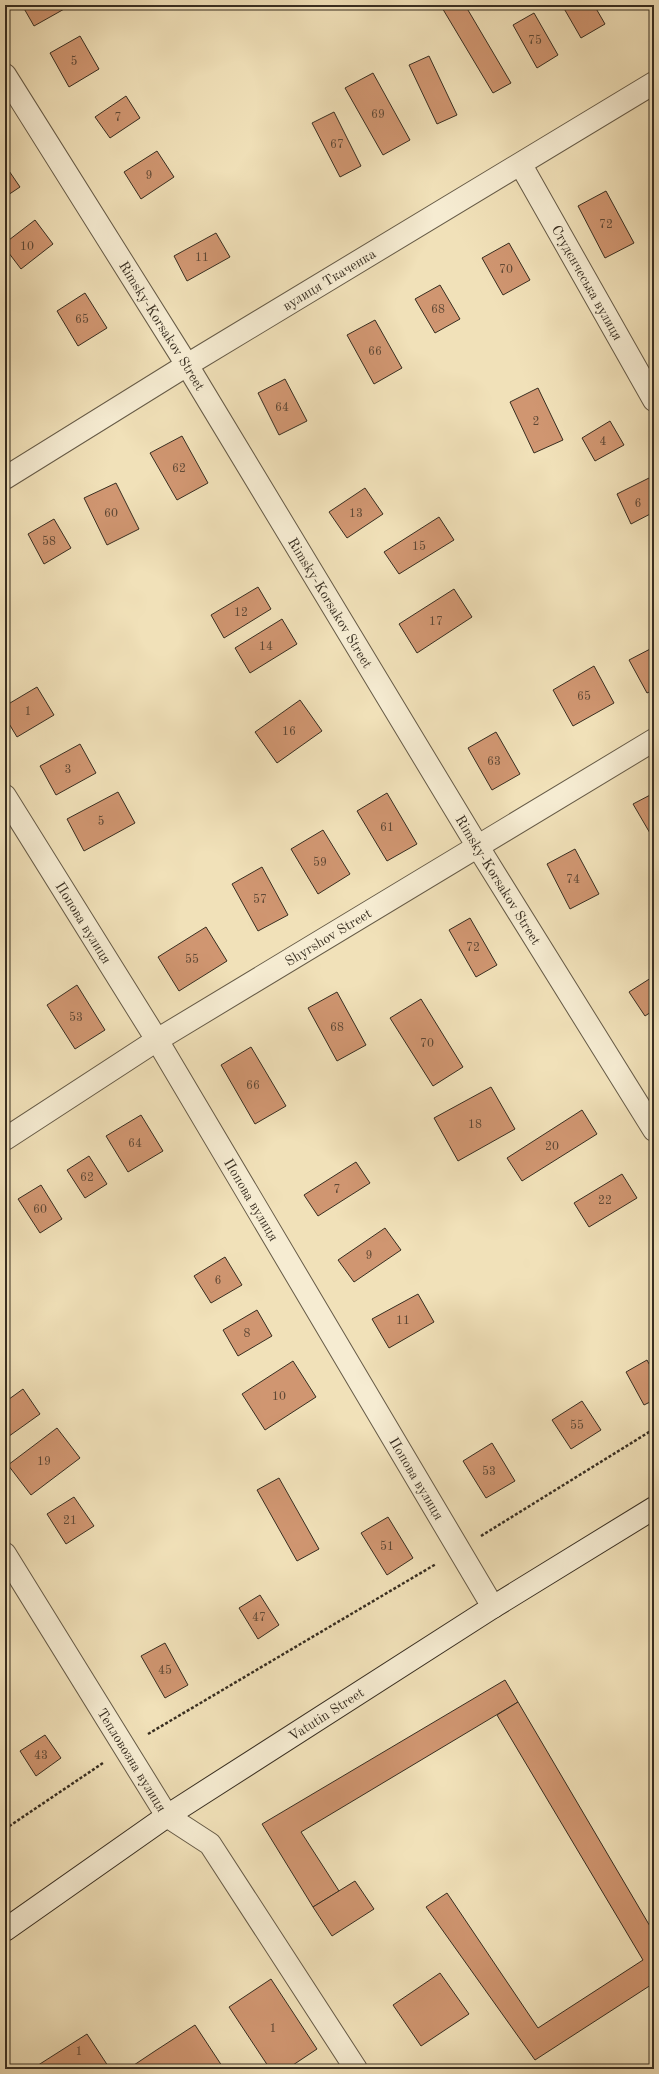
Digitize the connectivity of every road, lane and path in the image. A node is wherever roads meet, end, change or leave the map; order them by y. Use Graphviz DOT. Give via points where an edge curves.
graph roads {
  1 [pos="5,75"];
  2 [pos="654,83"];
  3 [pos="521,165"];
  4 [pos="187,365"];
  5 [pos="654,400"];
  6 [pos="5,478"];
  7 [pos="654,740"];
  8 [pos="5,796"];
  9 [pos="478,847"];
  10 [pos="157,1040"];
  11 [pos="654,1130"];
  12 [pos="5,1139"];
  13 [pos="654,1429"];
  14 [pos="654,1508"];
  15 [pos="461,1549"];
  16 [pos="5,1554"];
  17 [pos="493,1607"];
  18 [pos="125,1747"];
  19 [pos="167,1816"];
  20 [pos="5,1829"];
  21 [pos="5,1930"];
  22 [pos="356,2069"];
  1 -- 4 [label="street, Rimsky-Korsakov Street"];
  2 -- 3 [label="street, вулиця Ткаченка"];
  3 -- 4 [label="street, вулиця Ткаченка"];
  3 -- 5 [label="street, Студєнчеська вулиця"];
  4 -- 6 [label="street, вулиця Ткаченка"];
  4 -- 9 [label="street, Rimsky-Korsakov Street"];
  7 -- 9 [label="street, Shyrshov Street"];
  8 -- 10 [label="street, Попова вулиця"];
  9 -- 10 [label="street, Shyrshov Street"];
  9 -- 11 [label="street, Rimsky-Korsakov Street"];
  10 -- 12 [label="street, Shyrshov Street"];
  10 -- 15 [label="street, Попова вулиця"];
  13 -- 15 [label="path"];
  14 -- 17 [label="street, Vatutin Street"];
  15 -- 17 [label="street, Попова вулиця"];
  15 -- 18 [label="path"];
  16 -- 18 [label="street, Тепловозна вулиця"];
  17 -- 19 [label="street, Vatutin Street"];
  18 -- 19 [label="street, Тепловозна вулиця"];
  18 -- 20 [label="path"];
  19 -- 21 [label="street, Vatutin Street"];
  19 -- 22 [label="street, Тепловозна вулиця" via="210,1844"];
}
